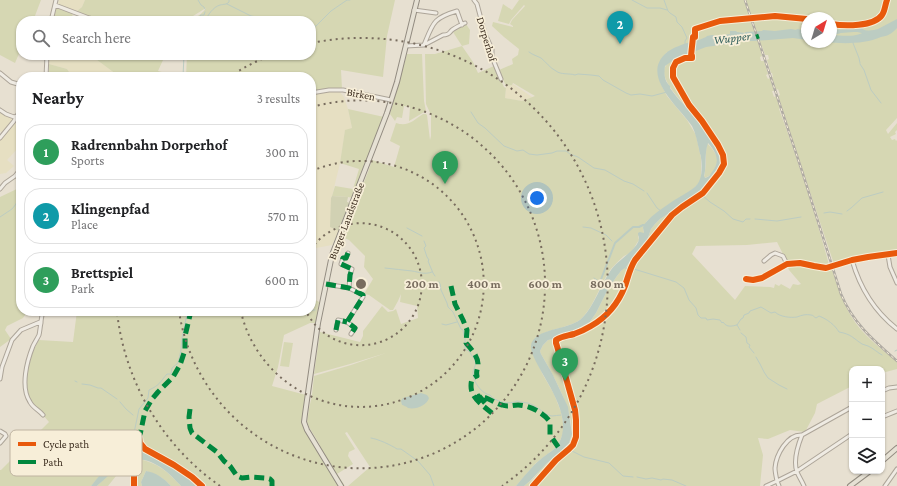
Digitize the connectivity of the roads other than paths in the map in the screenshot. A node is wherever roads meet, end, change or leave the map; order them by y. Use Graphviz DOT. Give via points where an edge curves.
graph roads {
  1 [pos="56,0"];
  2 [pos="417,0"];
  3 [pos="474,0"];
  4 [pos="886,0"];
  5 [pos="55,5"];
  6 [pos="434,7"];
  7 [pos="414,10"];
  8 [pos="883,14"];
  9 [pos="52,16"];
  10 [pos="84,16"];
  11 [pos="424,45"];
  12 [pos="406,46"];
  13 [pos="47,60"];
  14 [pos="46,72"];
  15 [pos="0,73"];
  16 [pos="501,79"];
  17 [pos="16,84"];
  18 [pos="316,92"];
  19 [pos="391,100"];
  20 [pos="0,110"];
  21 [pos="16,116"];
  22 [pos="16,117"];
  23 [pos="0,138"];
  24 [pos="16,175"];
  25 [pos="0,189"];
  26 [pos="348,253"];
  27 [pos="888,254"];
  28 [pos="897,254"];
  29 [pos="852,260"];
  30 [pos="764,261"];
  31 [pos="787,264"];
  32 [pos="896,278"];
  33 [pos="746,279"];
  34 [pos="897,283"];
  35 [pos="326,284"];
  36 [pos="349,288"];
  37 [pos="42,316"];
  38 [pos="40,322"];
  39 [pos="347,322"];
  40 [pos="897,329"];
  41 [pos="336,330"];
  42 [pos="351,334"];
  43 [pos="0,379"];
  44 [pos="897,387"];
  45 [pos="885,390"];
  46 [pos="849,409"];
  47 [pos="897,411"];
  48 [pos="43,414"];
  49 [pos="885,416"];
  50 [pos="0,431"];
  51 [pos="802,435"];
  52 [pos="849,436"];
  53 [pos="0,443"];
  54 [pos="896,451"];
  55 [pos="885,459"];
  56 [pos="897,469"];
  57 [pos="797,471"];
  58 [pos="866,474"];
  59 [pos="777,481"];
  60 [pos="341,486"];
  61 [pos="766,486"];
  62 [pos="779,486"];
  63 [pos="804,486"];
  64 [pos="850,486"];
  65 [pos="884,486"];
  1 -- 5 [label="street"];
  2 -- 7 [label="main road, Burger Landstraße"];
  3 -- 16 [label="street, Dorperhof"];
  4 -- 8 [label="street"];
  5 -- 9 [label="street"];
  5 -- 10 [label="street"];
  6 -- 7 [label="street" via="434,13"];
  7 -- 12 [label="main road, Burger Landstraße"];
  11 -- 11 [label="street" via="464,24 457,11 437,20"];
  11 -- 12 [label="street"];
  12 -- 19 [label="main road, Burger Landstraße"];
  13 -- 14 [label="street"];
  15 -- 17 [label="street"];
  18 -- 19 [label="street, Birken" via="343,90"];
  19 -- 35 [label="main road, Burger Landstraße" via="333,252"];
  20 -- 21 [label="street" via="12,117"];
  22 -- 23 [label="street"];
  24 -- 25 [label="street"];
  26 -- 36 [label="street" via="341,264 352,269"];
  27 -- 28 [label="street"];
  27 -- 29 [label="street"];
  27 -- 32 [label="street" via="890,267"];
  29 -- 31 [label="street, bridge" via="828,267"];
  29 -- 40 [label="street" via="870,300"];
  30 -- 31 [label="street" via="775,253 782,256"];
  31 -- 33 [label="street" via="762,278"];
  32 -- 34 [label="street"];
  35 -- 36 [label="street"];
  35 -- 60 [label="main road, Burger Landstraße" via="304,420 307,430"];
  36 -- 39 [label="street" via="364,296"];
  37 -- 38 [label="street"];
  38 -- 43 [label="street" via="21,330 12,340"];
  38 -- 48 [label="street" via="39,335 30,354 25,375 27,397"];
  39 -- 41 [label="street" via="338,320"];
  39 -- 42 [label="street" via="355,328"];
  44 -- 45 [label="street"];
  46 -- 51 [label="street"];
  47 -- 49 [label="street"];
  50 -- 53 [label="street" via="6,436"];
  51 -- 57 [label="street" via="797,449"];
  51 -- 59 [label="street" via="792,438 777,458"];
  52 -- 57 [label="street"];
  54 -- 55 [label="main road"];
  56 -- 65 [label="street"];
  57 -- 59 [label="street"];
  57 -- 63 [label="street"];
  58 -- 64 [label="main road"];
  59 -- 61 [label="street"];
  59 -- 62 [label="street"];
}
